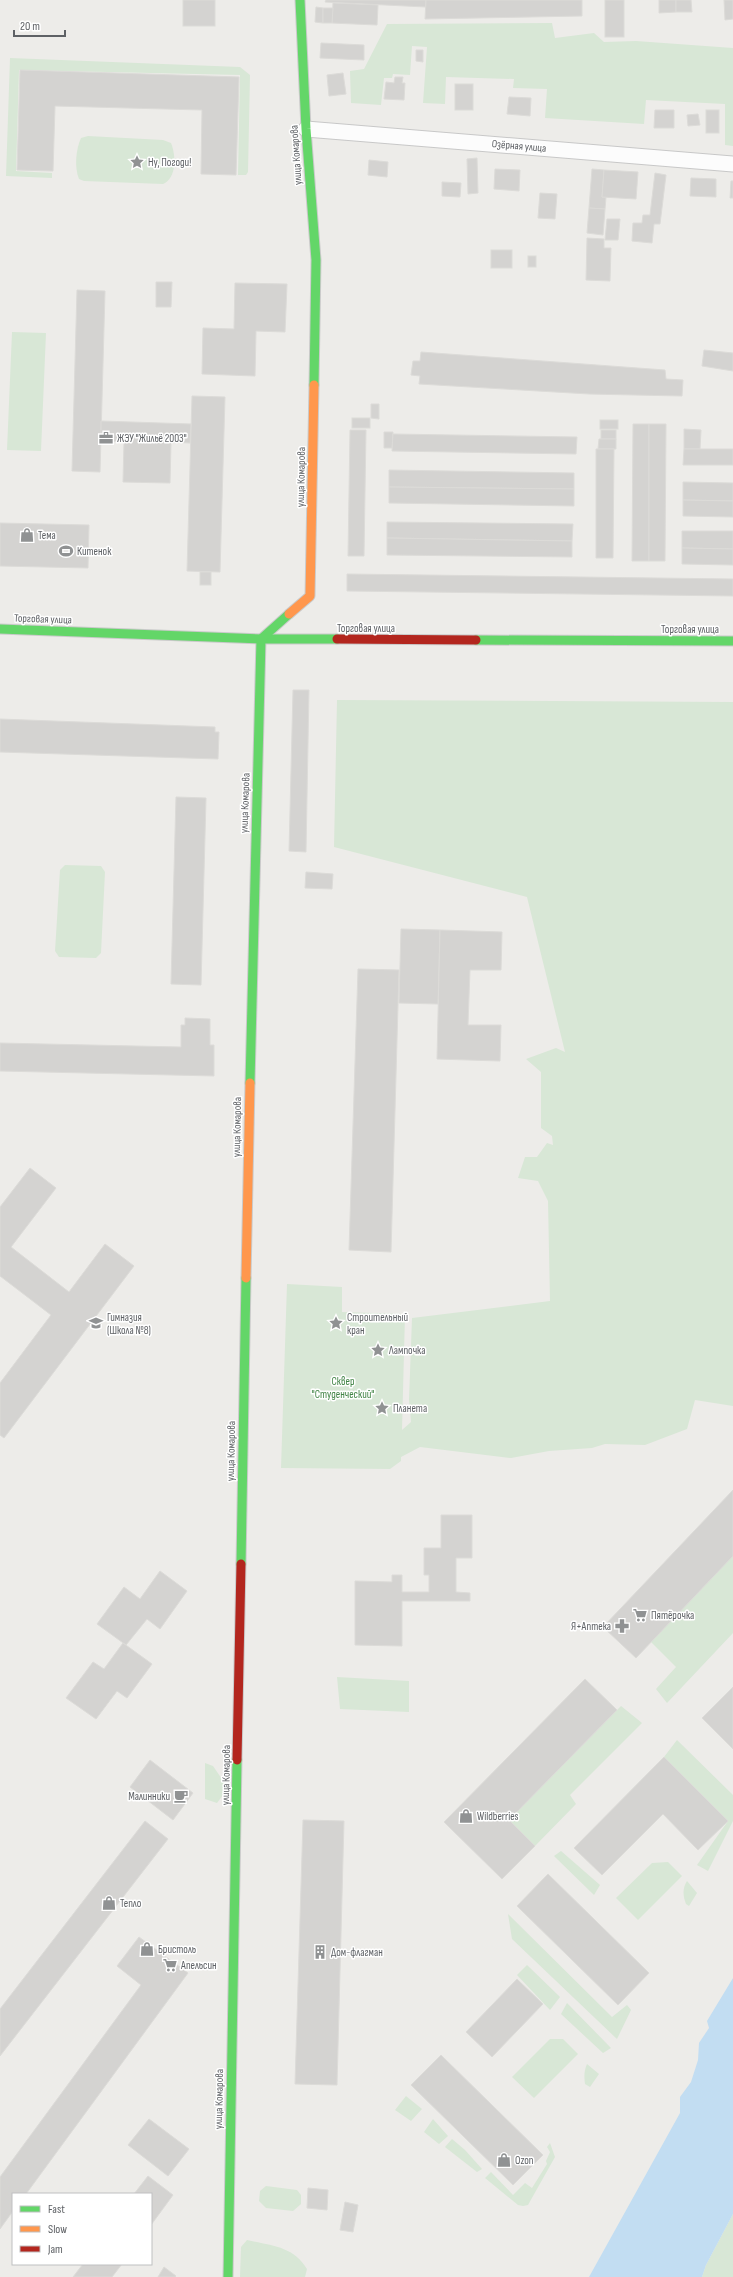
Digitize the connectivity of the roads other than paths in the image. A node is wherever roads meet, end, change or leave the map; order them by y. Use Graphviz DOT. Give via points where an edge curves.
graph roads {
  1 [pos="300,0"];
  2 [pos="306,129"];
  3 [pos="733,164"];
  4 [pos="0,629"];
  5 [pos="261,639"];
  6 [pos="733,641"];
  7 [pos="228,2277"];
  1 -- 2 [label="street, улица Комарова"];
  2 -- 3 [label="street, Озёрная улица"];
  2 -- 5 [label="street, улица Комарова" via="316,260 310,596"];
  4 -- 5 [label="street, Торговая улица"];
  5 -- 6 [label="street, Торговая улица"];
  5 -- 7 [label="street, улица Комарова" via="251,1012"];
}
